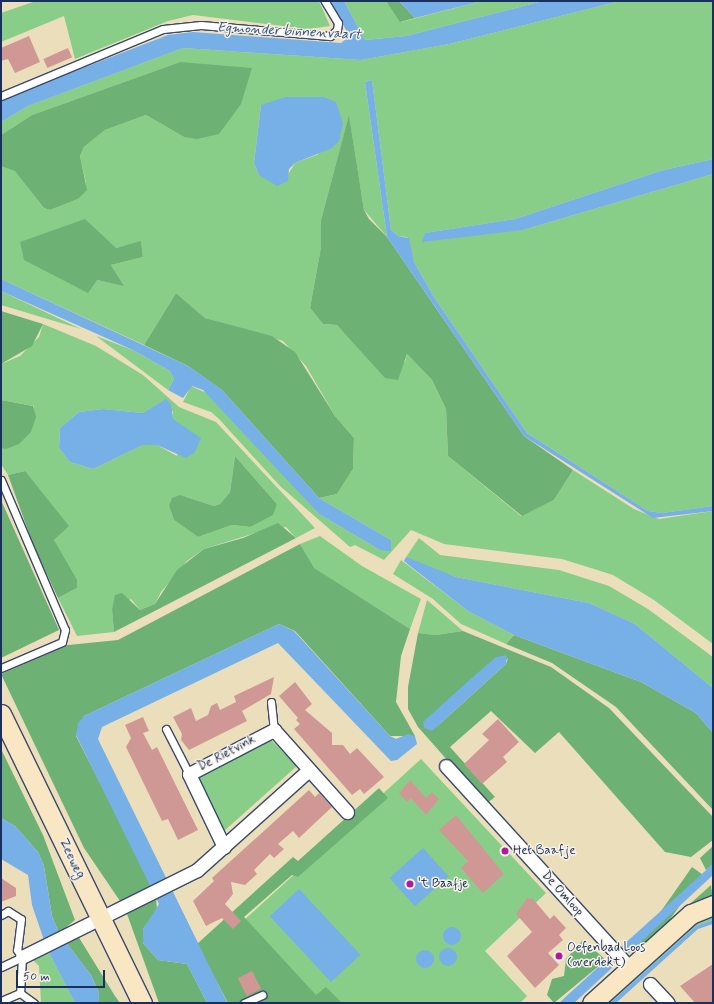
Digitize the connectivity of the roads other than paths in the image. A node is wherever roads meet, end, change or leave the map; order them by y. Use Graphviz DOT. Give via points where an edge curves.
graph roads {
  1 [pos="325,1"];
  2 [pos="1,96"];
  3 [pos="1,480"];
  4 [pos="1,668"];
  5 [pos="271,702"];
  6 [pos="1,714"];
  7 [pos="166,729"];
  8 [pos="274,730"];
  9 [pos="446,766"];
  10 [pos="310,770"];
  11 [pos="189,774"];
  12 [pos="348,812"];
  13 [pos="224,847"];
  14 [pos="713,905"];
  15 [pos="1,915"];
  16 [pos="100,917"];
  17 [pos="22,957"];
  18 [pos="1,967"];
  19 [pos="630,968"];
  20 [pos="650,984"];
  21 [pos="20,993"];
  22 [pos="262,995"];
  23 [pos="1,1001"];
  24 [pos="34,1003"];
  25 [pos="142,1003"];
  26 [pos="244,1003"];
  27 [pos="592,1003"];
  28 [pos="668,1003"];
  1 -- 2 [label="lane" via="338,23 337,30 330,36 201,25 163,29"];
  3 -- 4 [label="lane" via="65,630 62,642"];
  5 -- 8 [label="lane"];
  6 -- 16 [label="street, Zeeweg"];
  7 -- 11 [label="lane"];
  8 -- 10 [label="street"];
  8 -- 11 [label="street, De Rietvink"];
  9 -- 19 [label="street, De Omloop"];
  10 -- 12 [label="street"];
  10 -- 13 [label="street"];
  11 -- 13 [label="street, De Rietvink"];
  13 -- 16 [label="street" via="196,870 172,885"];
  14 -- 19 [label="street" via="690,914"];
  15 -- 17 [label="lane" via="8,911 21,919 17,950"];
  16 -- 17 [label="street"];
  16 -- 25 [label="street, Zeeweg"];
  17 -- 18 [label="lane"];
  17 -- 21 [label="lane"];
  19 -- 27 [label="street"];
  20 -- 28 [label="street"];
  21 -- 23 [label="lane"];
  21 -- 24 [label="lane"];
  22 -- 26 [label="lane"];
}
